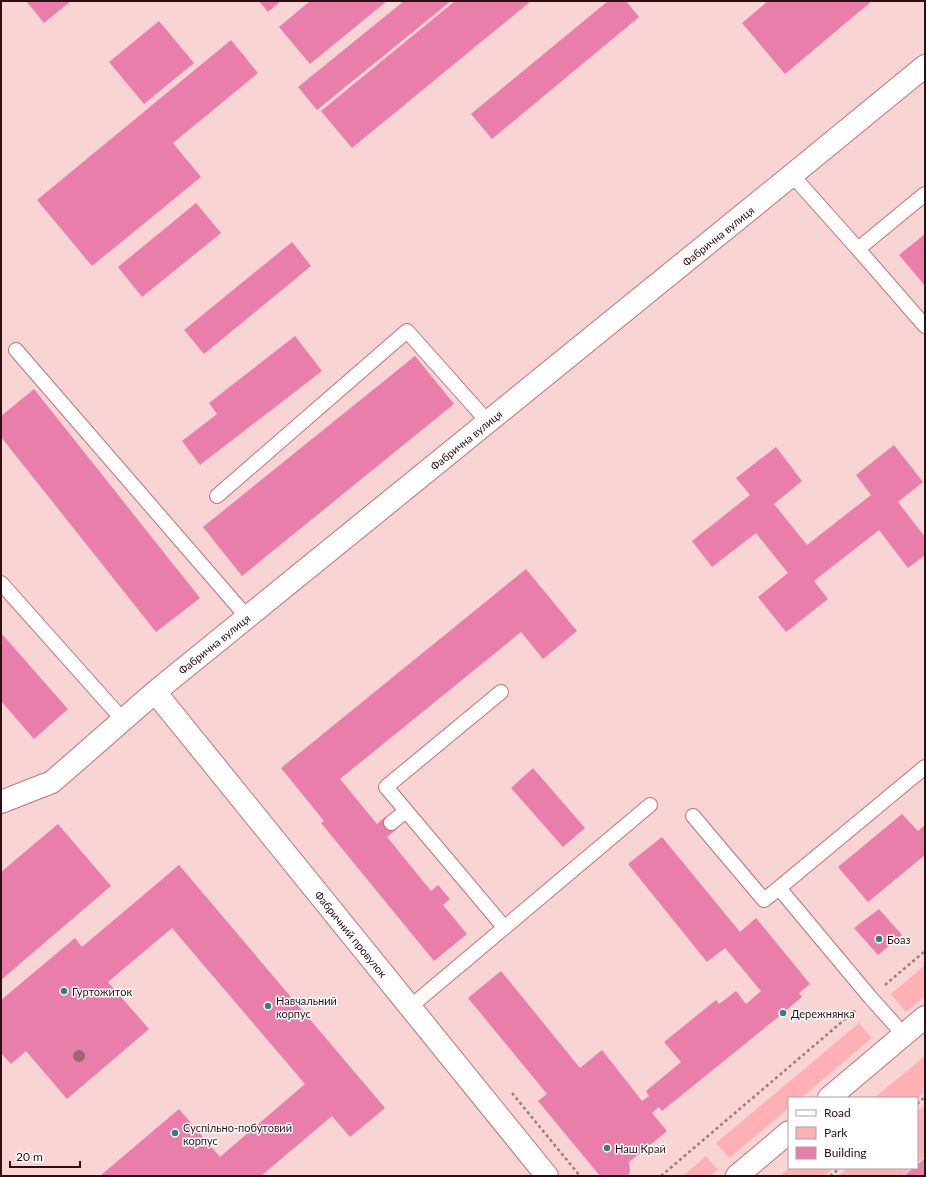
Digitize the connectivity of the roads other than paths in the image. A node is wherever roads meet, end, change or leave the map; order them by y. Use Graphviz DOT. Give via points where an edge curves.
graph roads {
  1 [pos="925,66"];
  2 [pos="792,175"];
  3 [pos="925,194"];
  4 [pos="858,249"];
  5 [pos="925,326"];
  6 [pos="16,350"];
  7 [pos="488,422"];
  8 [pos="217,496"];
  9 [pos="1,583"];
  10 [pos="247,617"];
  11 [pos="155,692"];
  12 [pos="501,692"];
  13 [pos="123,720"];
  14 [pos="925,767"];
  15 [pos="1,802"];
  16 [pos="650,805"];
  17 [pos="406,811"];
  18 [pos="693,816"];
  19 [pos="390,823"];
  20 [pos="779,888"];
  21 [pos="504,927"];
  22 [pos="410,1007"];
  23 [pos="925,1017"];
  24 [pos="904,1035"];
  25 [pos="830,1097"];
  26 [pos="788,1133"];
  27 [pos="547,1176"];
  28 [pos="737,1176"];
  1 -- 2 [label="street, Фабрична вулиця"];
  2 -- 4 [label="lane"];
  2 -- 7 [label="street, Фабрична вулиця"];
  3 -- 4 [label="lane"];
  4 -- 5 [label="lane"];
  6 -- 10 [label="lane"];
  7 -- 8 [label="lane" via="407,331"];
  7 -- 10 [label="street, Фабрична вулиця"];
  9 -- 13 [label="lane"];
  10 -- 11 [label="street, Фабрична вулиця"];
  11 -- 13 [label="street, Фабрична вулиця"];
  11 -- 22 [label="street, Фабричний провулок"];
  12 -- 17 [label="lane" via="386,787"];
  13 -- 15 [label="street, Фабрична вулиця" via="52,782"];
  14 -- 20 [label="lane"];
  16 -- 21 [label="lane"];
  17 -- 19 [label="lane"];
  17 -- 21 [label="lane"];
  18 -- 20 [label="lane" via="764,900"];
  20 -- 24 [label="lane"];
  21 -- 22 [label="lane"];
  22 -- 27 [label="street, Фабричний провулок"];
  23 -- 24 [label="street"];
  24 -- 25 [label="street"];
  26 -- 28 [label="street"];
}
